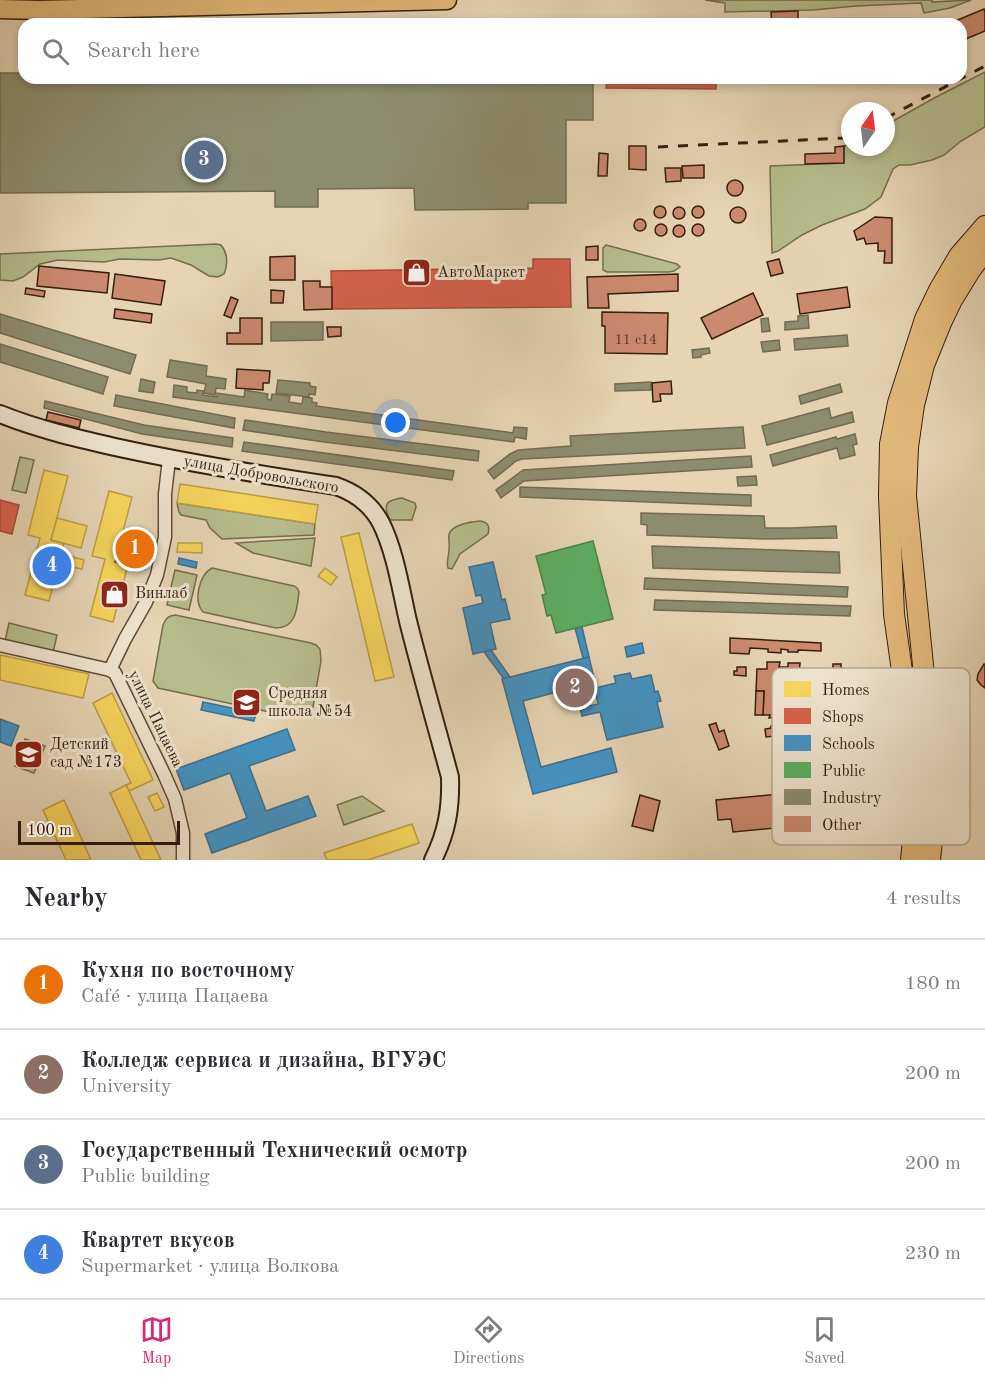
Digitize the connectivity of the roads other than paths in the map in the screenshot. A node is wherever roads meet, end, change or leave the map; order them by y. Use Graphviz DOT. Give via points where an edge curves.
graph roads {
  1 [pos="447,0"];
  2 [pos="284,2"];
  3 [pos="0,9"];
  4 [pos="985,226"];
  5 [pos="985,251"];
  6 [pos="0,414"];
  7 [pos="169,459"];
  8 [pos="0,645"];
  9 [pos="902,668"];
  10 [pos="923,668"];
  11 [pos="110,670"];
  12 [pos="912,845"];
  13 [pos="932,845"];
  14 [pos="183,860"];
  15 [pos="433,860"];
  16 [pos="911,860"];
  17 [pos="930,860"];
  1 -- 2 [label="main road"];
  2 -- 3 [label="main road"];
  4 -- 9 [label="highway" via="959,256 925,319 898,403 890,444 894,614"];
  5 -- 10 [label="highway" via="941,323 924,365 914,405 906,496"];
  6 -- 7 [label="main road, улица Добровольского" via="66,436"];
  7 -- 11 [label="street, улица Пацаева" via="165,537 158,574"];
  7 -- 15 [label="main road, улица Добровольского" via="336,486 357,495 380,522 400,583 450,777 448,819"];
  8 -- 11 [label="street"];
  11 -- 14 [label="street, улица Пацаева" via="115,673 175,799 183,833"];
  12 -- 16 [label="highway"];
  13 -- 17 [label="highway"];
}
